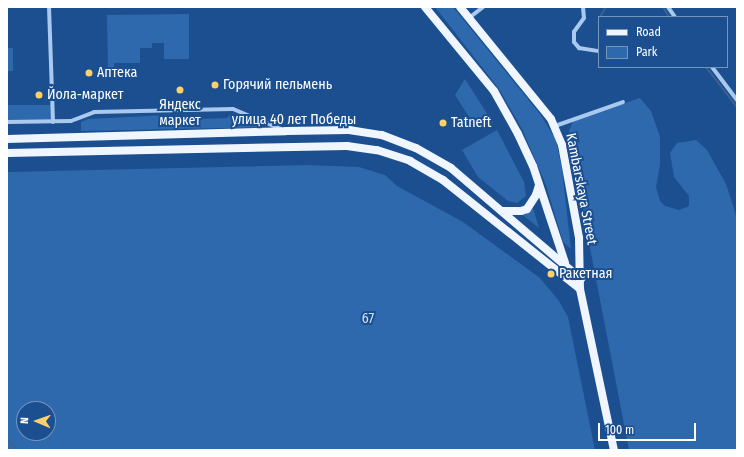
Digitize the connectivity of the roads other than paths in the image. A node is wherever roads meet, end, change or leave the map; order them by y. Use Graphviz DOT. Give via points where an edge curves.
graph roads {
  1 [pos="49,7"];
  2 [pos="425,7"];
  3 [pos="460,7"];
  4 [pos="483,7"];
  5 [pos="583,7"];
  6 [pos="668,7"];
  7 [pos="674,16"];
  8 [pos="469,18"];
  9 [pos="598,51"];
  10 [pos="713,68"];
  11 [pos="737,100"];
  12 [pos="623,102"];
  13 [pos="7,122"];
  14 [pos="53,122"];
  15 [pos="555,126"];
  16 [pos="286,130"];
  17 [pos="7,139"];
  18 [pos="7,153"];
  19 [pos="539,184"];
  20 [pos="502,210"];
  21 [pos="552,252"];
  22 [pos="545,261"];
  23 [pos="565,264"];
  24 [pos="581,279"];
  25 [pos="571,281"];
  26 [pos="580,289"];
  27 [pos="614,450"];
  1 -- 14 [label="street"];
  2 -- 19 [label="main road" via="494,91 518,134"];
  3 -- 8 [label="main road, Kambarskaya Street"];
  4 -- 8 [label="street"];
  5 -- 9 [label="street" via="584,18 574,32 574,42 579,48"];
  6 -- 7 [label="street"];
  8 -- 15 [label="main road, Kambarskaya Street"];
  10 -- 11 [label="street"];
  12 -- 15 [label="street"];
  13 -- 14 [label="street"];
  14 -- 16 [label="street" via="71,121 94,112 233,109"];
  15 -- 24 [label="main road, Kambarskaya Street" via="562,145 579,238"];
  16 -- 17 [label="main road, улица 40 лет Победы"];
  16 -- 20 [label="main road, улица 40 лет Победы" via="349,130 382,135 416,148 451,168"];
  18 -- 22 [label="main road, улица 40 лет Победы" via="346,146 378,150 410,161 443,180"];
  19 -- 20 [label="main road" via="536,195 527,209"];
  19 -- 23 [label="main road"];
  20 -- 21 [label="main road, улица 40 лет Победы"];
  21 -- 22 [label="main road"];
  21 -- 23 [label="main road, улица 40 лет Победы"];
  22 -- 25 [label="main road, улица 40 лет Победы"];
  23 -- 24 [label="main road, улица 40 лет Победы"];
  23 -- 25 [label="main road"];
  24 -- 26 [label="main road, Kambarskaya Street"];
  25 -- 26 [label="main road, улица 40 лет Победы"];
  26 -- 27 [label="main road, Kambarskaya Street"];
}
